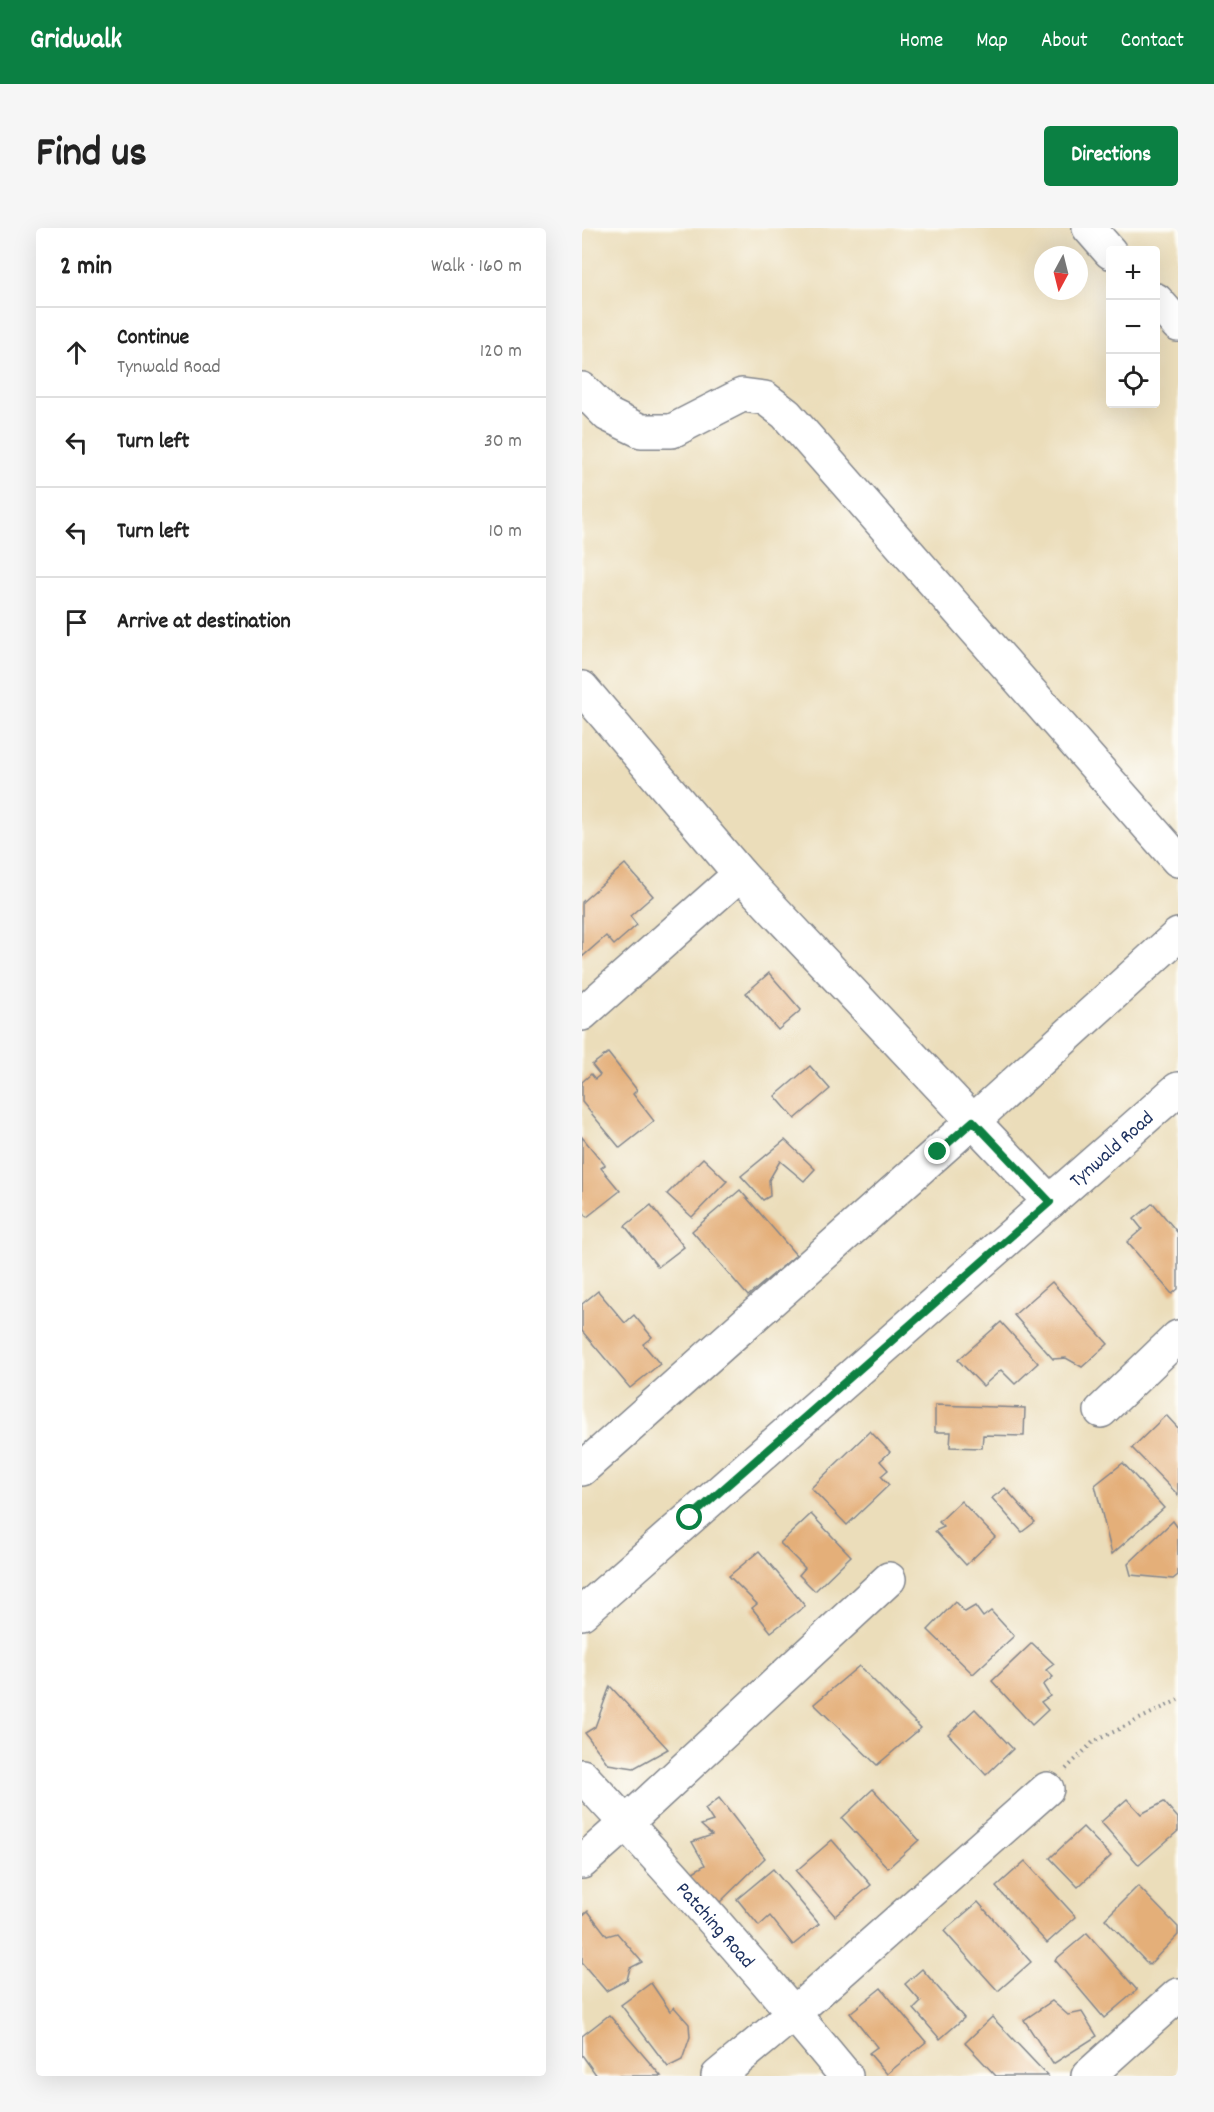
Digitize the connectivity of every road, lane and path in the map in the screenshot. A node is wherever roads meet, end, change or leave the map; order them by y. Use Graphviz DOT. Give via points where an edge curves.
graph roads {
  1 [pos="1089,228"];
  2 [pos="1106,247"];
  3 [pos="1160,305"];
  4 [pos="1178,325"];
  5 [pos="582,389"];
  6 [pos="582,688"];
  7 [pos="1178,860"];
  8 [pos="740,874"];
  9 [pos="1178,935"];
  10 [pos="582,1014"];
  11 [pos="1178,1089"];
  12 [pos="973,1121"];
  13 [pos="1050,1202"];
  14 [pos="1178,1337"];
  15 [pos="1101,1411"];
  16 [pos="582,1469"];
  17 [pos="889,1579"];
  18 [pos="582,1613"];
  19 [pos="1178,1700"];
  20 [pos="582,1776"];
  21 [pos="1047,1789"];
  22 [pos="626,1823"];
  23 [pos="582,1862"];
  24 [pos="1178,1995"];
  25 [pos="794,2013"];
  26 [pos="718,2076"];
  27 [pos="846,2076"];
  28 [pos="1088,2076"];
  1 -- 2 [label="street"];
  3 -- 4 [label="street"];
  5 -- 7 [label="street" via="608,415 641,431 672,430 742,395 765,398 786,414"];
  6 -- 8 [label="street"];
  8 -- 10 [label="street"];
  8 -- 12 [label="street"];
  9 -- 12 [label="street"];
  11 -- 13 [label="street, Tynwald Road"];
  12 -- 13 [label="street"];
  12 -- 16 [label="street"];
  13 -- 18 [label="street, Tynwald Road"];
  14 -- 15 [label="street"];
  17 -- 22 [label="street"];
  19 -- 21 [label="path" via="1093,1742"];
  20 -- 22 [label="street, Patching Road"];
  21 -- 25 [label="street"];
  22 -- 23 [label="street"];
  22 -- 25 [label="street, Patching Road"];
  24 -- 28 [label="street"];
  25 -- 26 [label="street"];
  25 -- 27 [label="street, Patching Road"];
}
